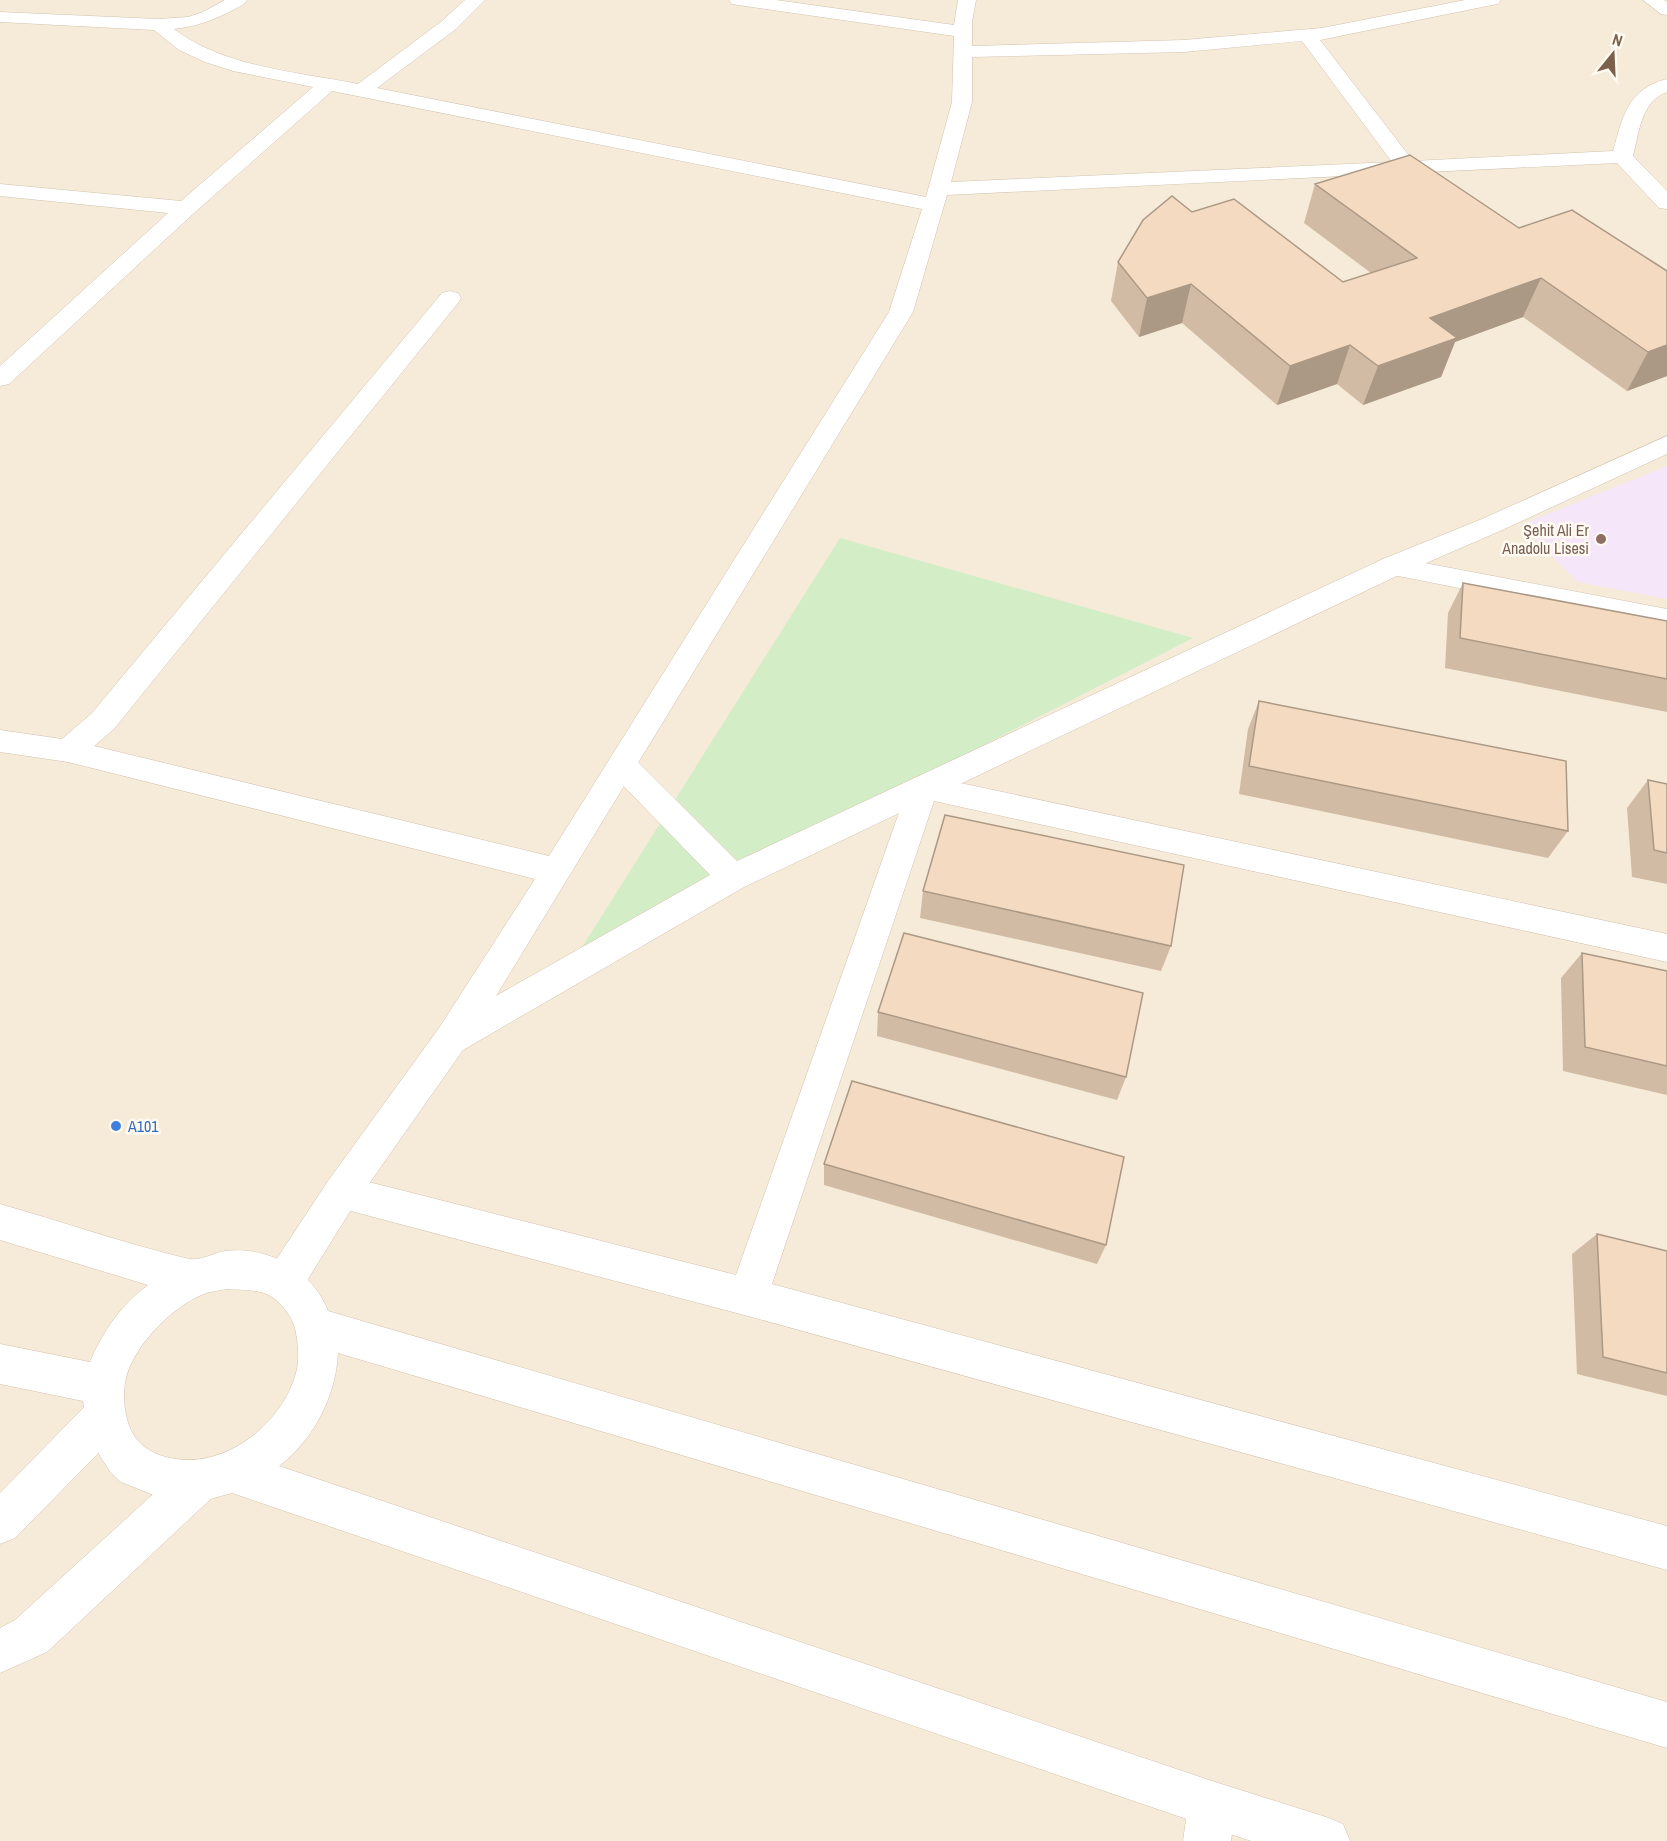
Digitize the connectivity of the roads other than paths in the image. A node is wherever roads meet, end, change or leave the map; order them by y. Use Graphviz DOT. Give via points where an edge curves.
graph roads {
  1 [pos="238,0"];
  2 [pos="476,0"];
  3 [pos="738,0"];
  4 [pos="967,0"];
  5 [pos="1492,0"];
  6 [pos="1652,0"];
  7 [pos="1667,10"];
  8 [pos="3,20"];
  9 [pos="159,25"];
  10 [pos="1308,36"];
  11 [pos="963,42"];
  12 [pos="327,84"];
  13 [pos="1667,85"];
  14 [pos="362,91"];
  15 [pos="1622,157"];
  16 [pos="1408,168"];
  17 [pos="0,190"];
  18 [pos="936,197"];
  19 [pos="1667,203"];
  20 [pos="186,208"];
  21 [pos="450,298"];
  22 [pos="0,380"];
  23 [pos="1667,444"];
  24 [pos="1394,566"];
  25 [pos="1667,619"];
  26 [pos="0,741"];
  27 [pos="68,751"];
  28 [pos="622,765"];
  29 [pos="923,787"];
  30 [pos="557,871"];
  31 [pos="732,878"];
  32 [pos="1667,948"];
  33 [pos="451,1039"];
  34 [pos="341,1193"];
  35 [pos="0,1222"];
  36 [pos="193,1279"];
  37 [pos="284,1282"];
  38 [pos="748,1297"];
  39 [pos="316,1328"];
  40 [pos="0,1364"];
  41 [pos="104,1401"];
  42 [pos="216,1476"];
  43 [pos="0,1523"];
  44 [pos="1667,1548"];
  45 [pos="0,1651"];
  46 [pos="1667,1725"];
  47 [pos="1210,1823"];
  48 [pos="1326,1841"];
  1 -- 9 [label="street" via="209,16"];
  2 -- 14 [label="street" via="449,26"];
  3 -- 11 [label="street"];
  4 -- 11 [label="street"];
  5 -- 10 [label="street"];
  6 -- 7 [label="street"];
  8 -- 9 [label="street"];
  9 -- 12 [label="street" via="177,42 200,54"];
  10 -- 11 [label="street" via="1184,46"];
  10 -- 16 [label="street"];
  11 -- 18 [label="street" via="962,102"];
  12 -- 14 [label="street"];
  12 -- 20 [label="street"];
  13 -- 15 [label="street" via="1654,88 1639,101"];
  14 -- 18 [label="street"];
  15 -- 16 [label="street"];
  15 -- 19 [label="street"];
  16 -- 18 [label="street"];
  17 -- 20 [label="street"];
  18 -- 28 [label="street" via="901,312"];
  20 -- 22 [label="street"];
  21 -- 27 [label="street" via="103,721"];
  23 -- 24 [label="street"];
  24 -- 25 [label="street"];
  24 -- 29 [label="street"];
  26 -- 27 [label="street"];
  27 -- 30 [label="street"];
  28 -- 30 [label="street"];
  28 -- 31 [label="street"];
  29 -- 31 [label="street"];
  29 -- 32 [label="street"];
  29 -- 38 [label="street"];
  30 -- 33 [label="street"];
  31 -- 33 [label="street"];
  33 -- 34 [label="street"];
  34 -- 37 [label="street"];
  34 -- 38 [label="street"];
  35 -- 36 [label="street"];
  36 -- 37 [label="street" via="226,1270 257,1272"];
  36 -- 41 [label="street" via="162,1296 135,1322 115,1351"];
  37 -- 39 [label="street" via="304,1302"];
  38 -- 44 [label="street"];
  39 -- 42 [label="street" via="319,1359 311,1392 293,1424 266,1452"];
  39 -- 46 [label="street"];
  40 -- 41 [label="street"];
  41 -- 42 [label="street" via="115,1446 136,1468 165,1480"];
  41 -- 43 [label="street"];
  42 -- 45 [label="street" via="31,1636"];
  42 -- 47 [label="street"];
  47 -- 48 [label="street"];
}
